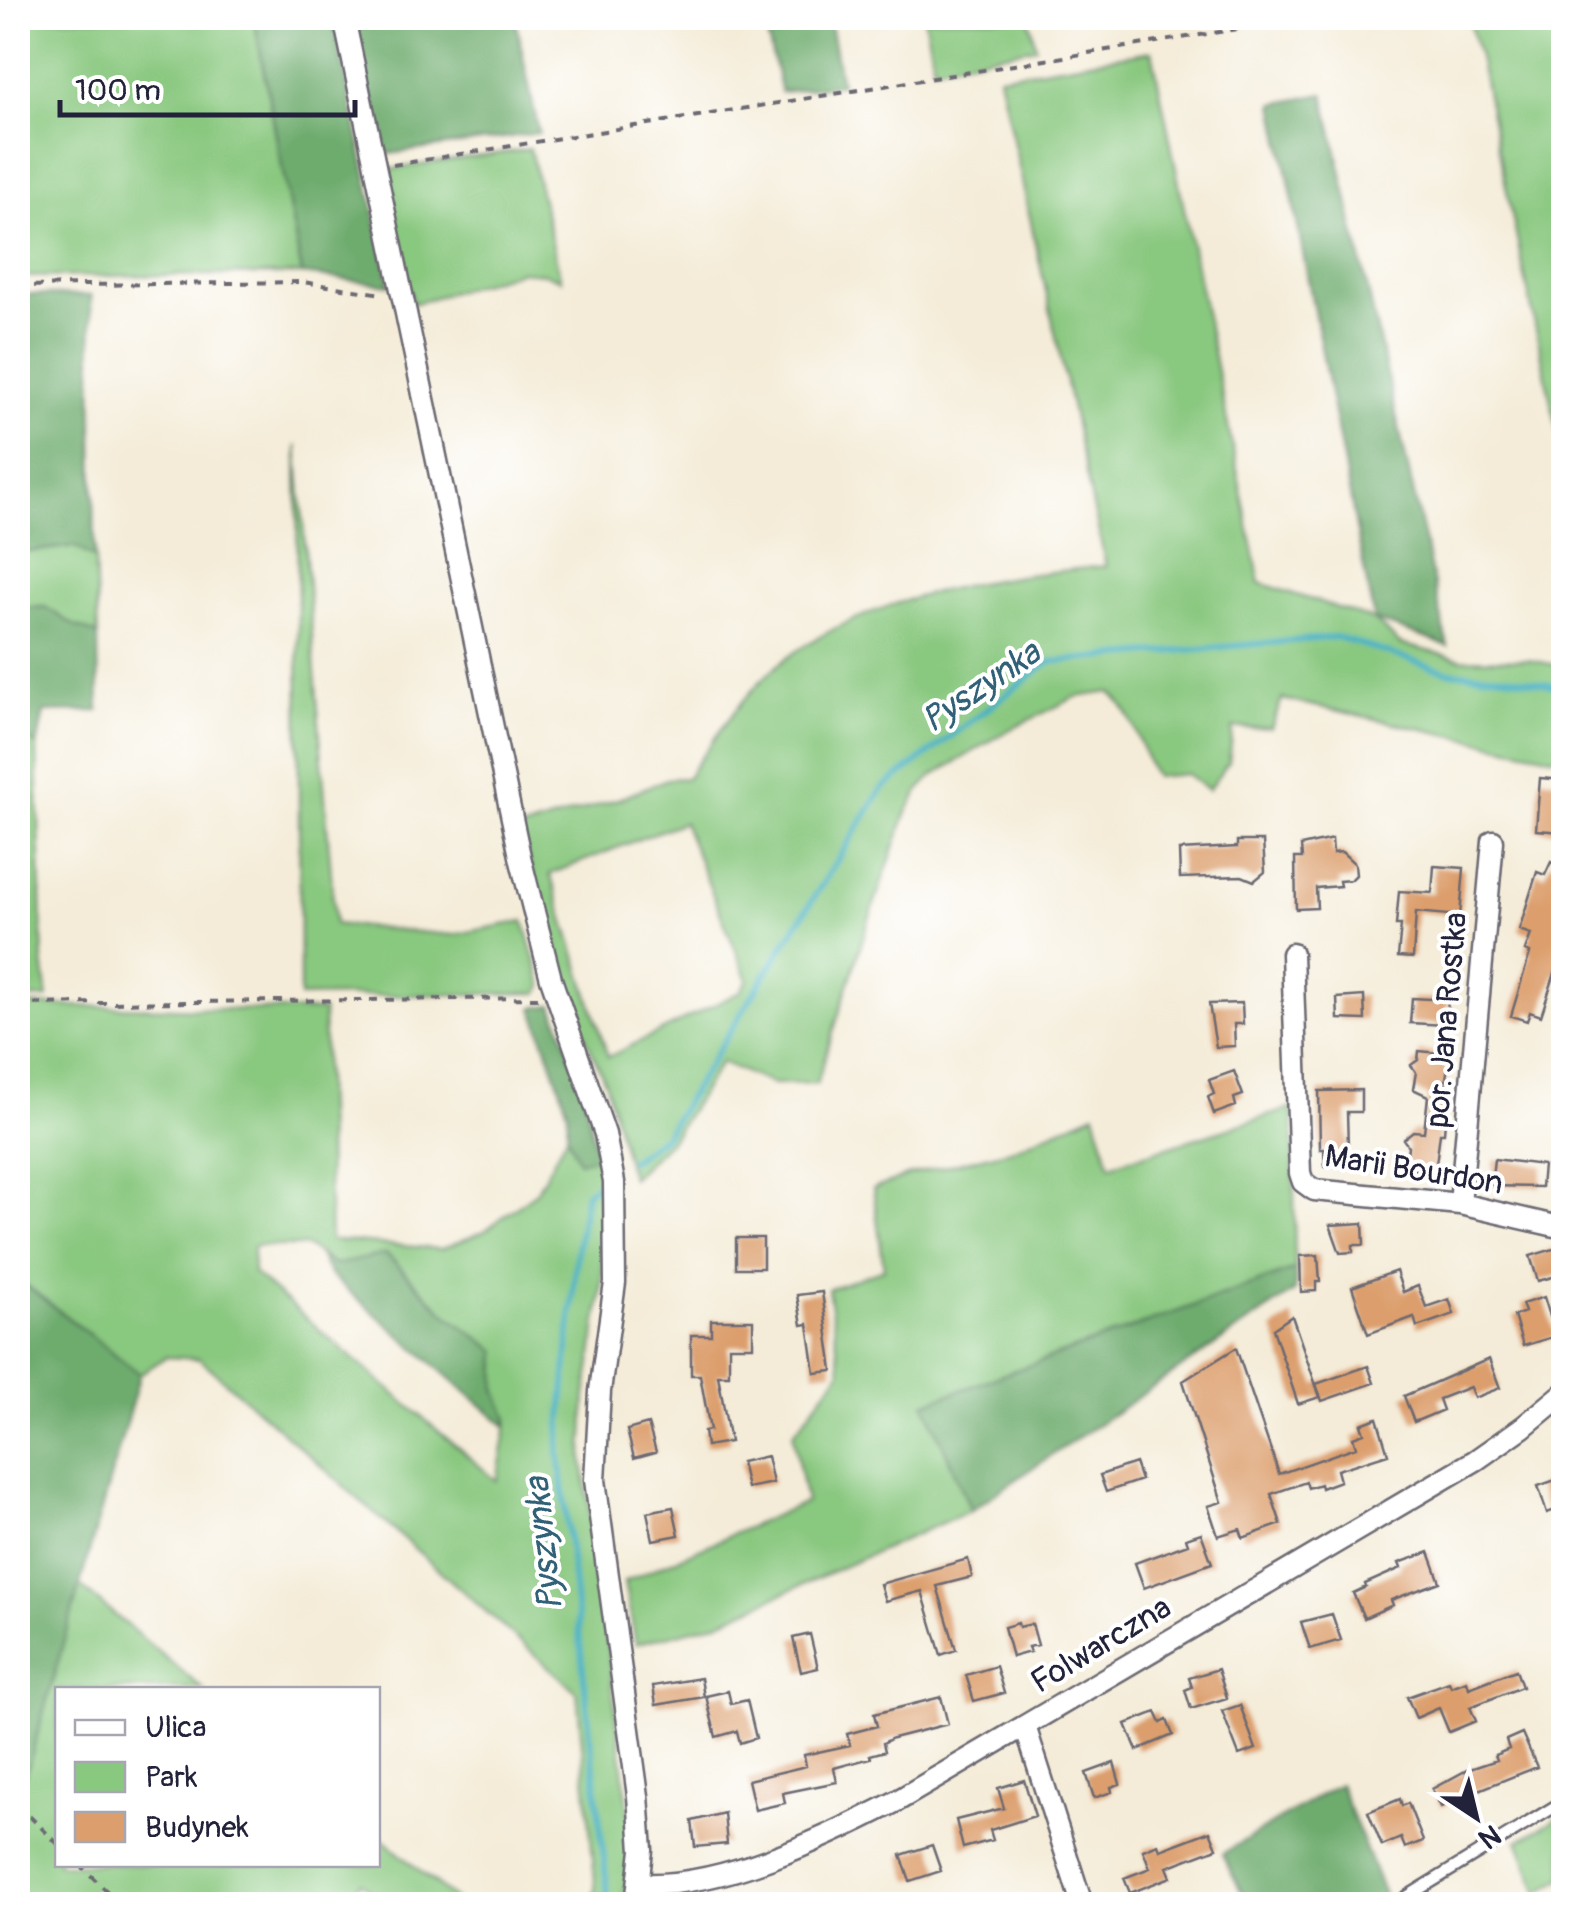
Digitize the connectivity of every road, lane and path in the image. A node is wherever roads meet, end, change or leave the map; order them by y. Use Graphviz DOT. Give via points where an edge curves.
graph roads {
  1 [pos="344,18"];
  2 [pos="1306,18"];
  3 [pos="374,168"];
  4 [pos="18,286"];
  5 [pos="402,296"];
  6 [pos="1492,841"];
  7 [pos="1292,954"];
  8 [pos="557,995"];
  9 [pos="18,1004"];
  10 [pos="1460,1204"];
  11 [pos="1564,1228"];
  12 [pos="1564,1393"];
  13 [pos="1025,1726"];
  14 [pos="1564,1801"];
  15 [pos="18,1805"];
  16 [pos="55,1841"];
  17 [pos="82,1867"];
  18 [pos="638,1894"];
  19 [pos="120,1904"];
  20 [pos="1082,1904"];
  21 [pos="1395,1904"];
  1 -- 3 [label="street"];
  2 -- 3 [label="path"];
  3 -- 5 [label="street"];
  4 -- 5 [label="path" via="302,282"];
  5 -- 8 [label="street" via="520,861"];
  6 -- 10 [label="street, por. Jana Rostka"];
  7 -- 10 [label="street, Marii Bourdon" via="1304,1182 1314,1190"];
  8 -- 9 [label="path"];
  8 -- 18 [label="street" via="600,1118 614,1182 615,1283 595,1480 638,1796"];
  10 -- 11 [label="street, Marii Bourdon"];
  12 -- 13 [label="street, Folwarczna" via="1476,1460"];
  13 -- 18 [label="street, Folwarczna" via="846,1828 787,1852"];
  13 -- 20 [label="street"];
  14 -- 21 [label="lane"];
  15 -- 16 [label="path"];
  17 -- 19 [label="path"];
}
